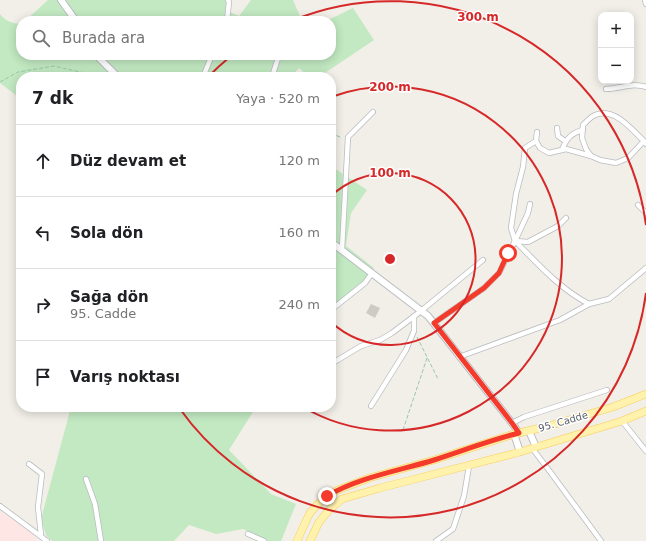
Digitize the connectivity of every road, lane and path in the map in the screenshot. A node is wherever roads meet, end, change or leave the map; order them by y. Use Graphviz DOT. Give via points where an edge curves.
graph roads {
  1 [pos="61,0"];
  2 [pos="228,0"];
  3 [pos="645,0"];
  4 [pos="646,4"];
  5 [pos="72,16"];
  6 [pos="228,16"];
  7 [pos="101,60"];
  8 [pos="210,60"];
  9 [pos="277,60"];
  10 [pos="18,72"];
  11 [pos="80,72"];
  12 [pos="113,72"];
  13 [pos="205,72"];
  14 [pos="274,72"];
  15 [pos="16,73"];
  16 [pos="0,82"];
  17 [pos="646,87"];
  18 [pos="606,89"];
  19 [pos="372,112"];
  20 [pos="557,128"];
  21 [pos="583,130"];
  22 [pos="537,132"];
  23 [pos="336,136"];
  24 [pos="565,141"];
  25 [pos="348,142"];
  26 [pos="536,142"];
  27 [pos="645,142"];
  28 [pos="562,150"];
  29 [pos="591,156"];
  30 [pos="530,204"];
  31 [pos="638,205"];
  32 [pos="646,213"];
  33 [pos="566,218"];
  34 [pos="515,240"];
  35 [pos="336,245"];
  36 [pos="342,249"];
  37 [pos="482,260"];
  38 [pos="646,268"];
  39 [pos="372,273"];
  40 [pos="589,304"];
  41 [pos="336,306"];
  42 [pos="421,311"];
  43 [pos="414,316"];
  44 [pos="434,323"];
  45 [pos="414,331"];
  46 [pos="460,357"];
  47 [pos="427,358"];
  48 [pos="336,361"];
  49 [pos="438,380"];
  50 [pos="608,390"];
  51 [pos="646,394"];
  52 [pos="371,406"];
  53 [pos="646,411"];
  54 [pos="622,421"];
  55 [pos="512,423"];
  56 [pos="403,430"];
  57 [pos="529,431"];
  58 [pos="516,434"];
  59 [pos="534,448"];
  60 [pos="646,451"];
  61 [pos="520,452"];
  62 [pos="29,464"];
  63 [pos="469,466"];
  64 [pos="86,479"];
  65 [pos="0,506"];
  66 [pos="248,534"];
  67 [pos="41,535"];
  68 [pos="47,541"];
  69 [pos="101,541"];
  70 [pos="264,541"];
  71 [pos="298,541"];
  72 [pos="310,541"];
  73 [pos="436,541"];
  74 [pos="600,541"];
  1 -- 5 [label="street"];
  2 -- 6 [label="street"];
  3 -- 4 [label="street"];
  7 -- 12 [label="street"];
  8 -- 13 [label="street"];
  9 -- 14 [label="street"];
  10 -- 11 [label="path" via="54,66"];
  15 -- 16 [label="path"];
  17 -- 18 [label="street" via="633,84"];
  19 -- 25 [label="street" via="348,137"];
  20 -- 24 [label="street" via="558,136"];
  21 -- 24 [label="street" via="574,132"];
  21 -- 27 [label="street" via="583,124 593,116 604,113 619,118"];
  21 -- 29 [label="street" via="582,138"];
  22 -- 26 [label="street"];
  23 -- 25 [label="path"];
  24 -- 28 [label="street"];
  25 -- 36 [label="street"];
  26 -- 28 [label="street" via="540,148 549,152"];
  26 -- 34 [label="street" via="525,148 511,228"];
  27 -- 29 [label="street" via="628,158 616,162"];
  28 -- 29 [label="street"];
  30 -- 34 [label="street"];
  31 -- 32 [label="street"];
  33 -- 34 [label="street" via="558,226 528,242"];
  34 -- 40 [label="street" via="545,272 573,296"];
  34 -- 44 [label="street" via="499,273 484,288"];
  35 -- 36 [label="street"];
  36 -- 39 [label="street"];
  37 -- 42 [label="street"];
  38 -- 40 [label="street" via="609,299"];
  39 -- 41 [label="street" via="365,283"];
  39 -- 42 [label="street"];
  40 -- 46 [label="street" via="560,320"];
  42 -- 43 [label="street"];
  42 -- 44 [label="street"];
  43 -- 45 [label="street"];
  43 -- 48 [label="street" via="380,340 361,346"];
  44 -- 46 [label="street"];
  45 -- 47 [label="path"];
  45 -- 52 [label="street" via="406,350"];
  46 -- 55 [label="street"];
  47 -- 49 [label="path"];
  47 -- 56 [label="path"];
  50 -- 55 [label="street"];
  51 -- 57 [label="main road, 95. Cadde" via="613,407"];
  53 -- 54 [label="main road, 95. Cadde"];
  54 -- 59 [label="main road, 95. Cadde"];
  54 -- 60 [label="street"];
  55 -- 58 [label="street"];
  57 -- 58 [label="main road, 95. Cadde"];
  57 -- 59 [label="street"];
  58 -- 61 [label="street"];
  58 -- 71 [label="main road, 95. Cadde" via="369,478 338,490 322,500 310,513"];
  59 -- 61 [label="main road, 95. Cadde"];
  59 -- 74 [label="street"];
  61 -- 63 [label="main road, 95. Cadde"];
  62 -- 67 [label="street" via="42,474 38,507"];
  63 -- 72 [label="main road, 95. Cadde" via="342,499 319,522"];
  63 -- 73 [label="street" via="464,496 453,529"];
  64 -- 69 [label="street" via="95,504"];
  65 -- 67 [label="street"];
  66 -- 70 [label="street"];
  67 -- 68 [label="street"];
}
